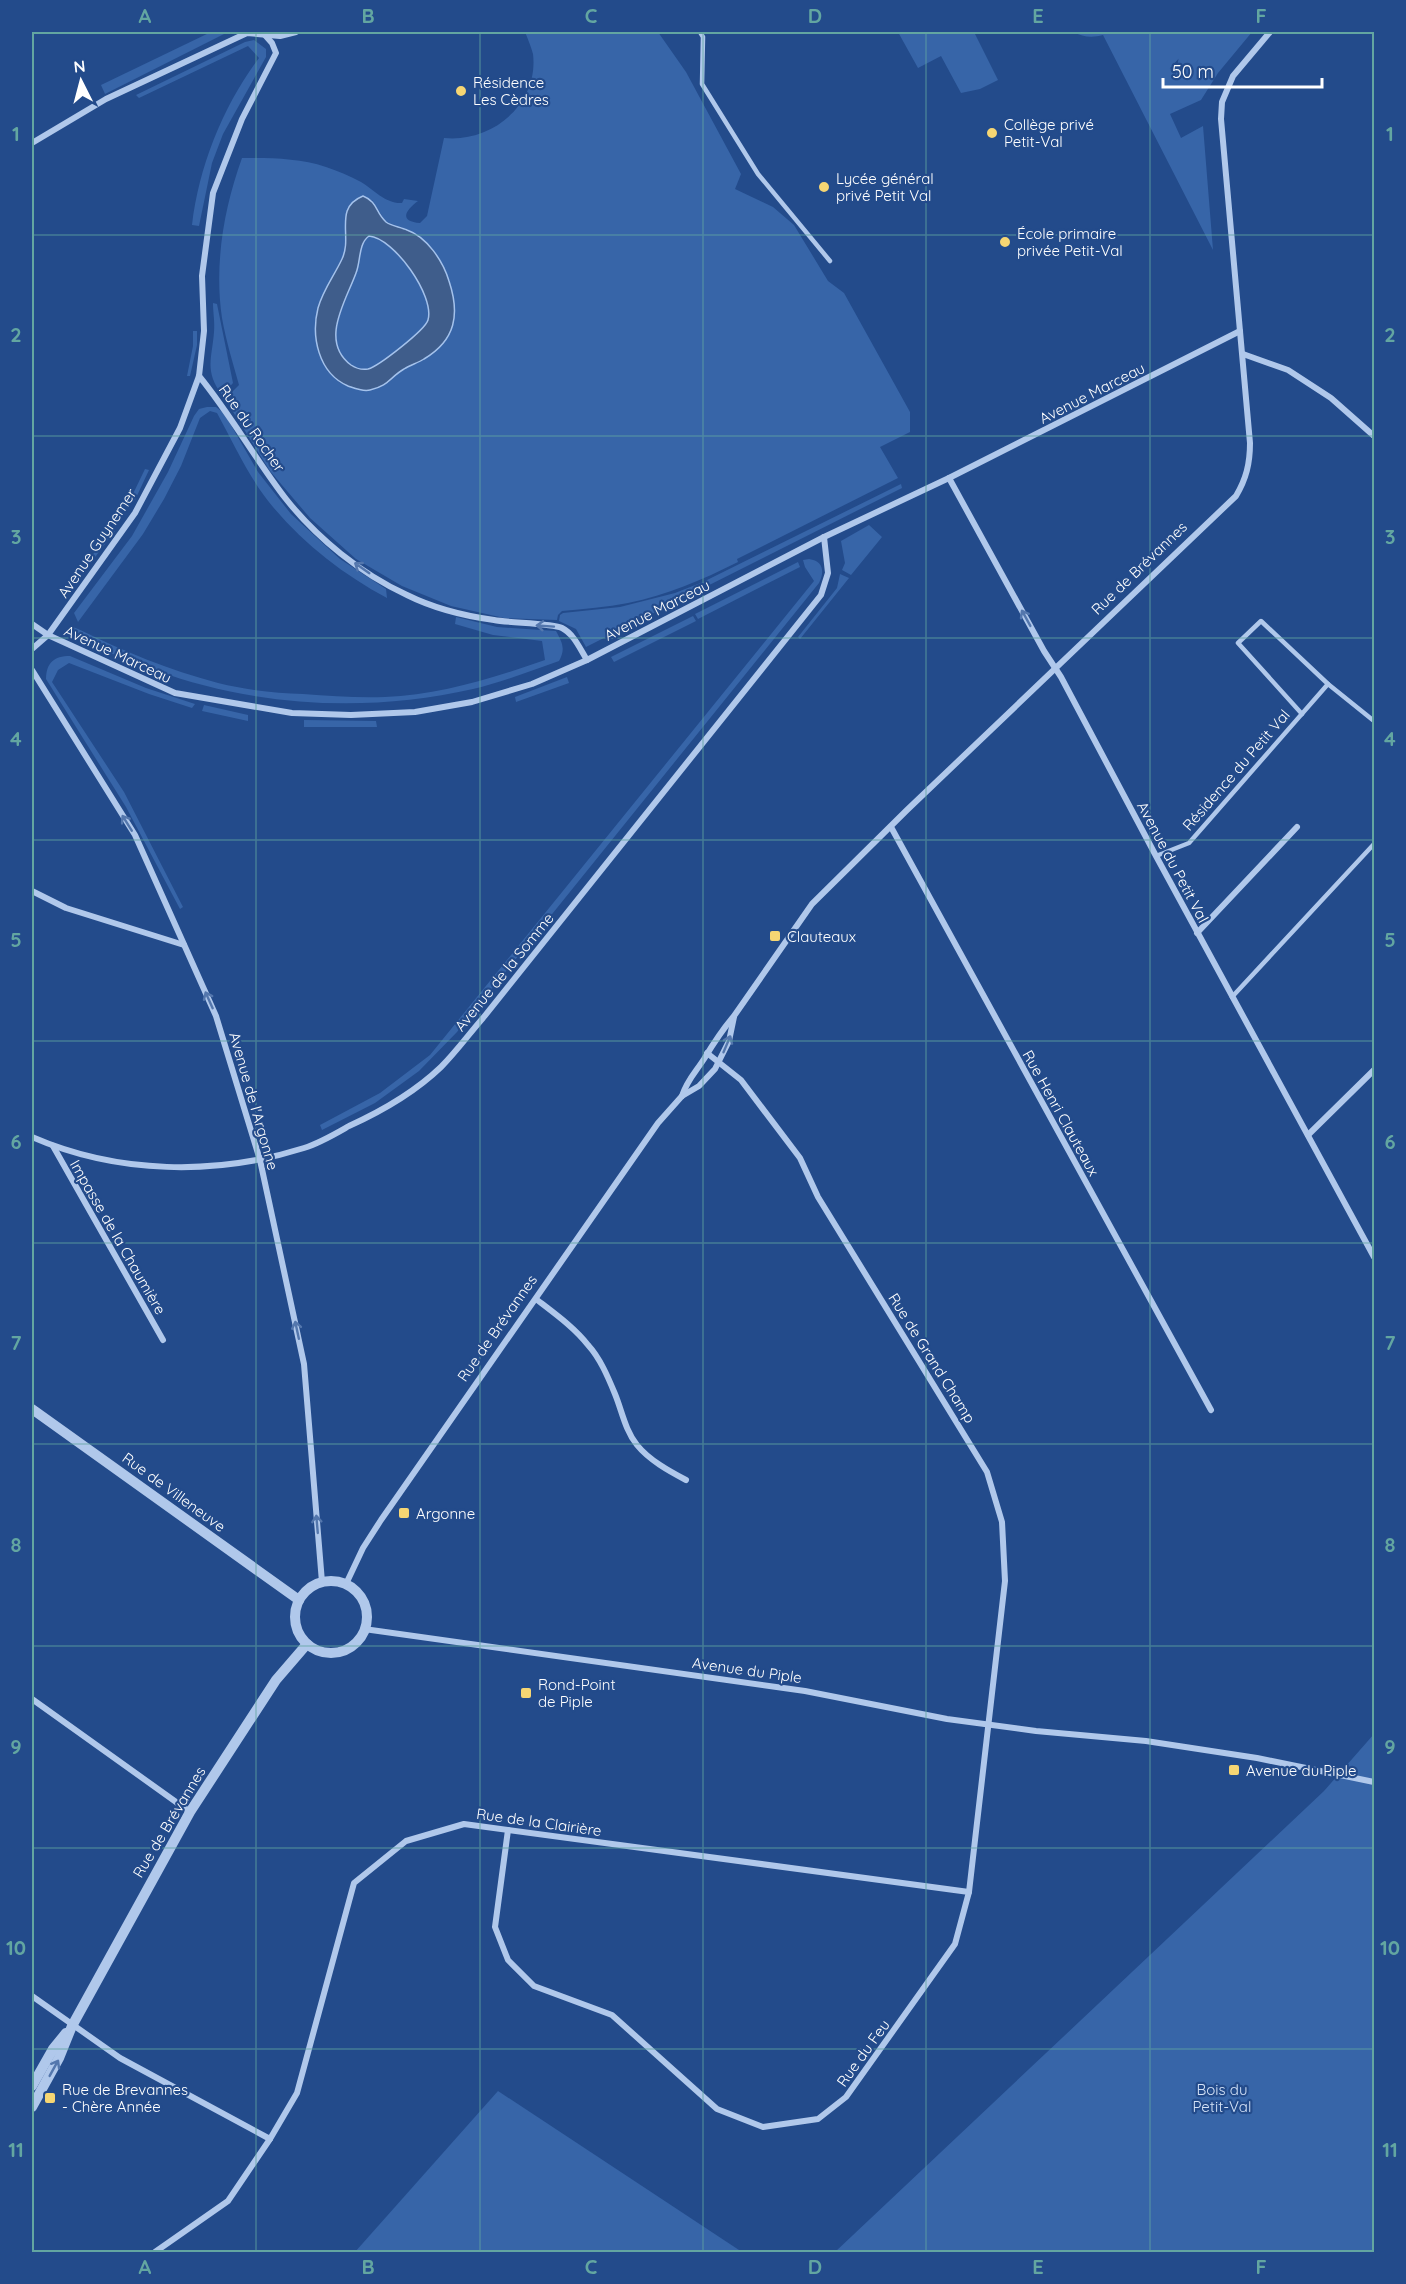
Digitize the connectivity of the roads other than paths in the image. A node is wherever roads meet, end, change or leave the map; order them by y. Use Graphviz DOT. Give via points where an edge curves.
graph roads {
  1 [pos="296,32"];
  2 [pos="700,32"];
  3 [pos="1270,32"];
  4 [pos="264,34"];
  5 [pos="32,142"];
  6 [pos="830,261"];
  7 [pos="1240,331"];
  8 [pos="1243,354"];
  9 [pos="199,376"];
  10 [pos="1374,436"];
  11 [pos="949,478"];
  12 [pos="824,537"];
  13 [pos="32,624"];
  14 [pos="48,635"];
  15 [pos="32,649"];
  16 [pos="587,660"];
  17 [pos="1055,668"];
  18 [pos="32,670"];
  19 [pos="1328,684"];
  20 [pos="1302,714"];
  21 [pos="1374,721"];
  22 [pos="891,827"];
  23 [pos="1297,827"];
  24 [pos="1374,844"];
  25 [pos="1155,856"];
  26 [pos="32,891"];
  27 [pos="1197,933"];
  28 [pos="184,945"];
  29 [pos="1232,997"];
  30 [pos="734,1016"];
  31 [pos="707,1053"];
  32 [pos="719,1061"];
  33 [pos="1374,1070"];
  34 [pos="682,1096"];
  35 [pos="1308,1135"];
  36 [pos="32,1137"];
  37 [pos="53,1146"];
  38 [pos="260,1160"];
  39 [pos="1374,1257"];
  40 [pos="536,1299"];
  41 [pos="163,1340"];
  42 [pos="32,1409"];
  43 [pos="1211,1410"];
  44 [pos="686,1480"];
  45 [pos="322,1582"];
  46 [pos="346,1584"];
  47 [pos="299,1600"];
  48 [pos="364,1629"];
  49 [pos="307,1644"];
  50 [pos="32,1699"];
  51 [pos="988,1724"];
  52 [pos="1374,1782"];
  53 [pos="190,1812"];
  54 [pos="508,1830"];
  55 [pos="969,1892"];
  56 [pos="32,1996"];
  57 [pos="72,2026"];
  58 [pos="32,2086"];
  59 [pos="32,2107"];
  60 [pos="270,2139"];
  61 [pos="155,2253"];
  1 -- 4 [label="street"];
  2 -- 6 [label="lane" via="702,84 758,174"];
  3 -- 7 [label="street, Rue de Brévannes" via="1233,76 1222,102"];
  4 -- 5 [label="street" via="247,33 106,99"];
  4 -- 9 [label="street, Rue du Rocher" via="276,53 242,119 213,193 202,276 204,331"];
  7 -- 8 [label="street, Rue de Brévannes"];
  7 -- 11 [label="street, Avenue Marceau"];
  8 -- 10 [label="street" via="1288,370 1331,398"];
  8 -- 17 [label="street, Rue de Brévannes" via="1250,457 1236,496"];
  9 -- 14 [label="street, Avenue Guynemer" via="180,428 135,513"];
  16 -- 9 [label="street, Rue du Rocher, one-way" via="576,640 562,628 454,612 406,595 362,569 321,537 286,499"];
  11 -- 12 [label="street, Avenue Marceau"];
  17 -- 11 [label="street, Avenue du Petit Val, one-way"];
  12 -- 16 [label="street, Avenue Marceau"];
  12 -- 38 [label="street, Avenue de la Somme" via="828,573 821,595 441,1067 384,1110 306,1147"];
  13 -- 14 [label="street, Avenue Marceau"];
  14 -- 15 [label="street, Avenue Guynemer"];
  14 -- 16 [label="street, Avenue Marceau" via="175,693 292,713 415,712 472,702 532,684"];
  17 -- 22 [label="street, Rue de Brévannes"];
  17 -- 25 [label="street, Avenue du Petit Val"];
  28 -- 18 [label="street, Avenue de l'Argonne, one-way" via="135,836"];
  19 -- 20 [label="lane, Résidence du Petit Val"];
  19 -- 20 [label="lane, Résidence du Petit Val" via="1261,621 1238,643"];
  19 -- 21 [label="lane, Résidence du Petit Val"];
  20 -- 25 [label="lane, Résidence du Petit Val" via="1189,843"];
  22 -- 30 [label="street, Rue de Brévannes" via="812,904"];
  22 -- 43 [label="street, Rue Henri Clauteaux"];
  23 -- 27 [label="street"];
  24 -- 29 [label="lane"];
  25 -- 27 [label="street, Avenue du Petit Val"];
  26 -- 28 [label="street" via="66,908"];
  27 -- 29 [label="street, Avenue du Petit Val"];
  38 -- 28 [label="street, Avenue de l'Argonne, one-way" via="216,1016"];
  29 -- 35 [label="street, Avenue du Petit Val"];
  30 -- 31 [label="street, Rue de Brévannes"];
  32 -- 30 [label="street, Rue de Brévannes, one-way" via="729,1041"];
  31 -- 32 [label="street, Rue de Grand Champ"];
  31 -- 34 [label="street, Rue de Brévannes" via="687,1080"];
  32 -- 34 [label="street, Rue de Brévannes" via="699,1086"];
  32 -- 51 [label="street, Rue de Grand Champ" via="741,1080 800,1158 818,1197 987,1472 1002,1522 1005,1581"];
  33 -- 35 [label="street"];
  34 -- 40 [label="street, Rue de Brévannes" via="658,1123"];
  35 -- 39 [label="street, Avenue du Petit Val"];
  36 -- 37 [label="street, Avenue de la Somme"];
  37 -- 38 [label="street, Avenue de la Somme" via="133,1165 194,1168"];
  37 -- 41 [label="street, Impasse de la Chaumière"];
  45 -- 38 [label="street, Avenue de l'Argonne, one-way" via="304,1365"];
  40 -- 44 [label="street" via="589,1345 605,1371 623,1421 637,1445 668,1471"];
  40 -- 46 [label="street, Rue de Brévannes" via="381,1520"];
  42 -- 47 [label="street, Rue de Villeneuve"];
  45 -- 46 [label="street"];
  45 -- 47 [label="street"];
  46 -- 48 [label="street" via="363,1601"];
  47 -- 49 [label="street" via="296,1625"];
  48 -- 49 [label="street" via="357,1641 338,1652"];
  48 -- 51 [label="street, Avenue du Piple" via="805,1691"];
  49 -- 53 [label="street, Rue de Brévannes" via="276,1680"];
  50 -- 53 [label="street"];
  51 -- 52 [label="street, Avenue du Piple" via="1146,1741"];
  51 -- 55 [label="street, Rue du Feu"];
  53 -- 57 [label="street, Rue de Brévannes"];
  54 -- 55 [label="street, Rue de la Clairière"];
  54 -- 55 [label="street, Rue du Feu" via="495,1927 508,1960 534,1986 612,2015 717,2109 763,2127 818,2119 846,2097 956,1944"];
  54 -- 60 [label="street, Rue de la Clairière" via="464,1824 406,1841 354,1883 297,2093"];
  56 -- 57 [label="street"];
  57 -- 58 [label="street, Rue de Brévannes" via="53,2049"];
  59 -- 57 [label="street, Rue de Brévannes, one-way"];
  57 -- 60 [label="street" via="120,2058"];
  60 -- 61 [label="street, Rue de la Clairière" via="228,2201"];
}
